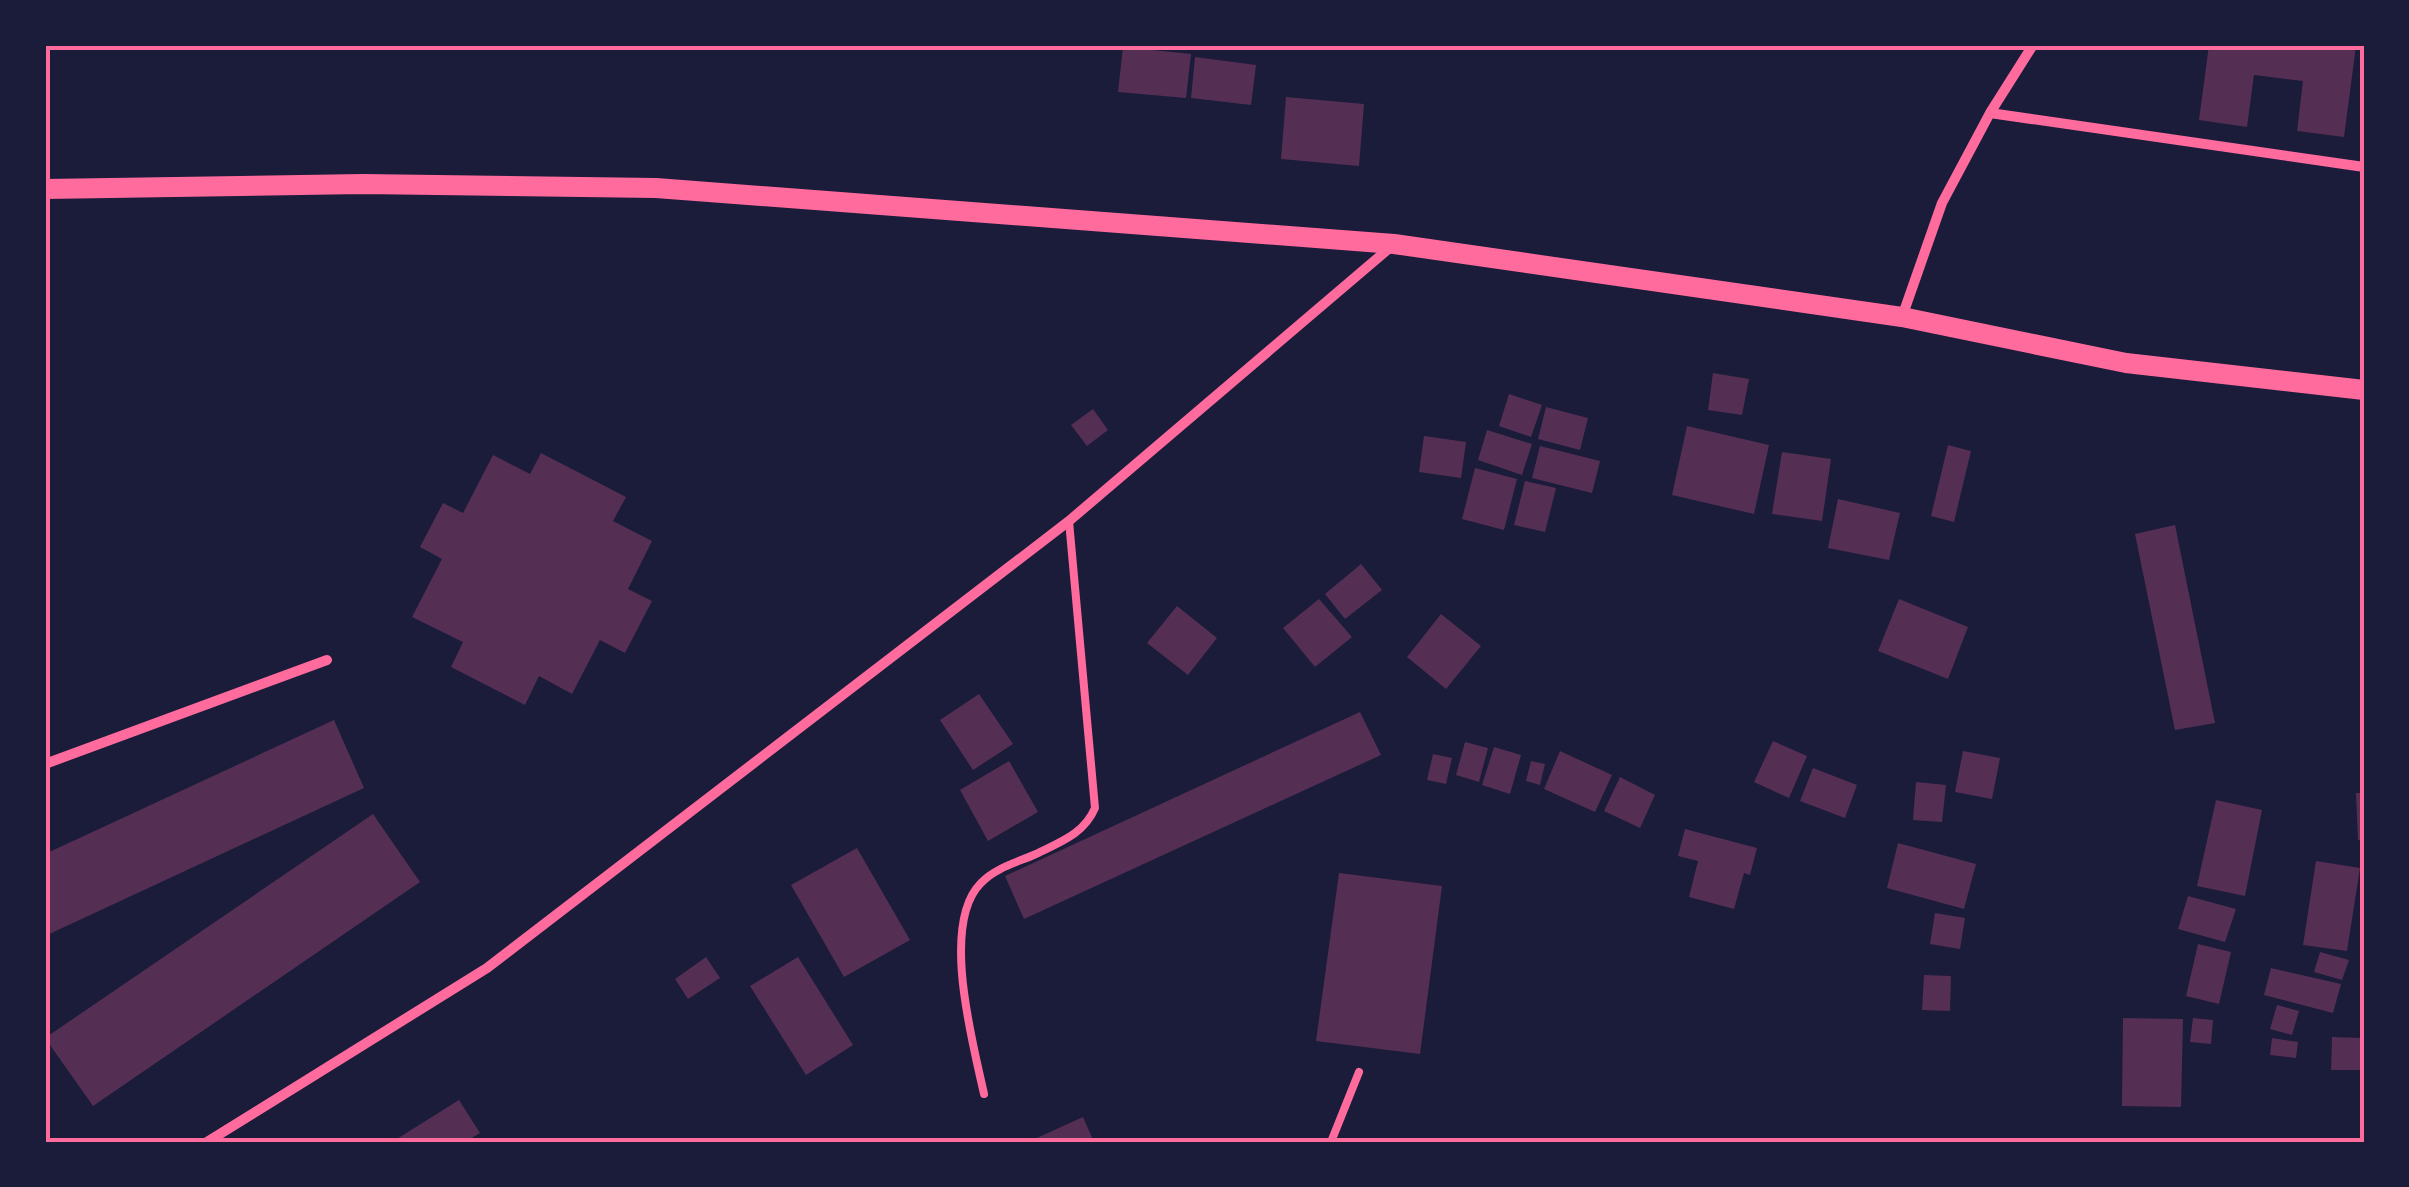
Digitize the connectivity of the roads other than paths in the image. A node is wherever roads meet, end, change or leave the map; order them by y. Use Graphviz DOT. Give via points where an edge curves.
graph roads {
  1 [pos="2033,45"];
  2 [pos="1990,113"];
  3 [pos="2364,168"];
  4 [pos="45,189"];
  5 [pos="1394,244"];
  6 [pos="1902,317"];
  7 [pos="2364,390"];
  8 [pos="1069,522"];
  9 [pos="326,660"];
  10 [pos="45,764"];
  11 [pos="1359,1072"];
  12 [pos="984,1094"];
  13 [pos="207,1142"];
  14 [pos="1331,1142"];
  1 -- 2 [label="street"];
  2 -- 3 [label="street"];
  2 -- 6 [label="street" via="1942,203"];
  4 -- 5 [label="main road" via="656,188"];
  5 -- 6 [label="main road"];
  5 -- 8 [label="street"];
  6 -- 7 [label="main road" via="2126,362"];
  8 -- 12 [label="lane" via="1095,808 1088,825 993,874 969,901 963,996"];
  8 -- 13 [label="street" via="487,968"];
  9 -- 10 [label="street"];
  11 -- 14 [label="lane"];
}
